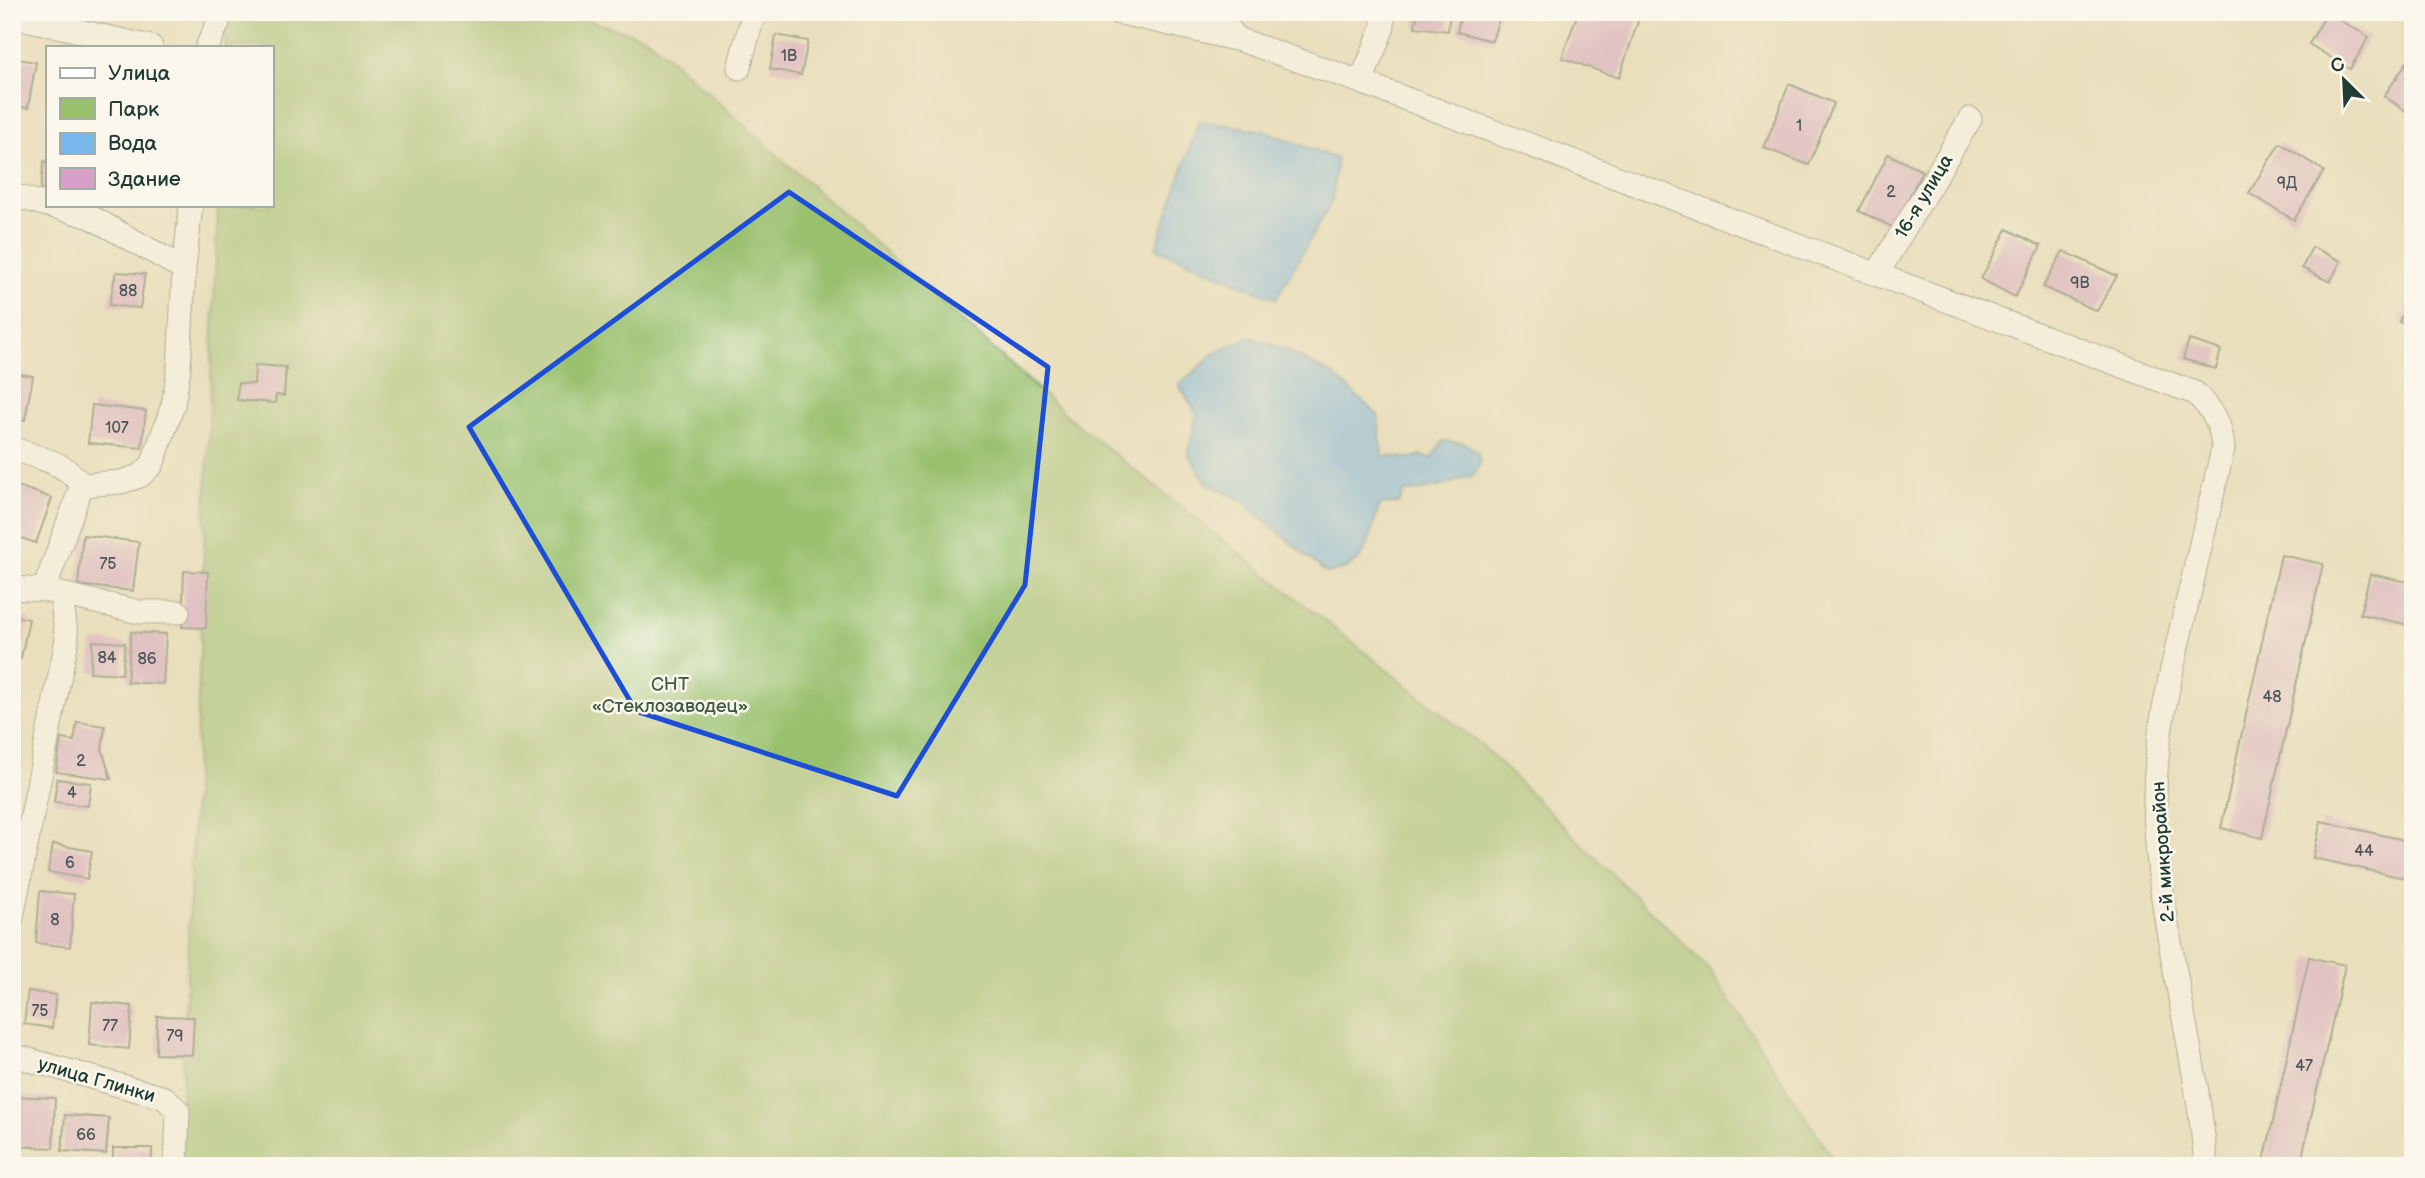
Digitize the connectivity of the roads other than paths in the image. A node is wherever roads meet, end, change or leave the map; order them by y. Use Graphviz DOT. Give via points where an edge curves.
graph roads {
  1 [pos="220,12"];
  2 [pos="754,12"];
  3 [pos="1118,12"];
  4 [pos="1212,12"];
  5 [pos="1382,12"];
  6 [pos="12,16"];
  7 [pos="1240,40"];
  8 [pos="147,46"];
  9 [pos="207,46"];
  10 [pos="739,68"];
  11 [pos="1361,82"];
  12 [pos="1970,119"];
  13 [pos="12,194"];
  14 [pos="46,204"];
  15 [pos="52,206"];
  16 [pos="191,206"];
  17 [pos="184,269"];
  18 [pos="1877,274"];
  19 [pos="12,448"];
  20 [pos="82,485"];
  21 [pos="12,588"];
  22 [pos="52,593"];
  23 [pos="178,611"];
  24 [pos="12,917"];
  25 [pos="12,1055"];
  26 [pos="176,1166"];
  27 [pos="2206,1166"];
  1 -- 9 [label="street"];
  2 -- 10 [label="street"];
  3 -- 7 [label="street"];
  4 -- 7 [label="street"];
  5 -- 11 [label="street" via="1383,27"];
  6 -- 8 [label="street"];
  7 -- 11 [label="street"];
  11 -- 18 [label="street"];
  12 -- 18 [label="street, 16-я улица"];
  13 -- 14 [label="street"];
  15 -- 17 [label="street" via="91,217"];
  16 -- 17 [label="street"];
  17 -- 20 [label="street" via="173,405 152,465 140,476 121,482"];
  18 -- 27 [label="street, 2-й микрорайон" via="2195,393 2216,416 2222,432 2223,449 2160,722 2155,798 2162,888 2202,1110"];
  19 -- 20 [label="street" via="62,466"];
  20 -- 22 [label="street"];
  21 -- 22 [label="street"];
  22 -- 23 [label="street" via="139,612"];
  22 -- 24 [label="street" via="67,639"];
  25 -- 26 [label="street, улица Глинки" via="165,1098 178,1111"];
}
